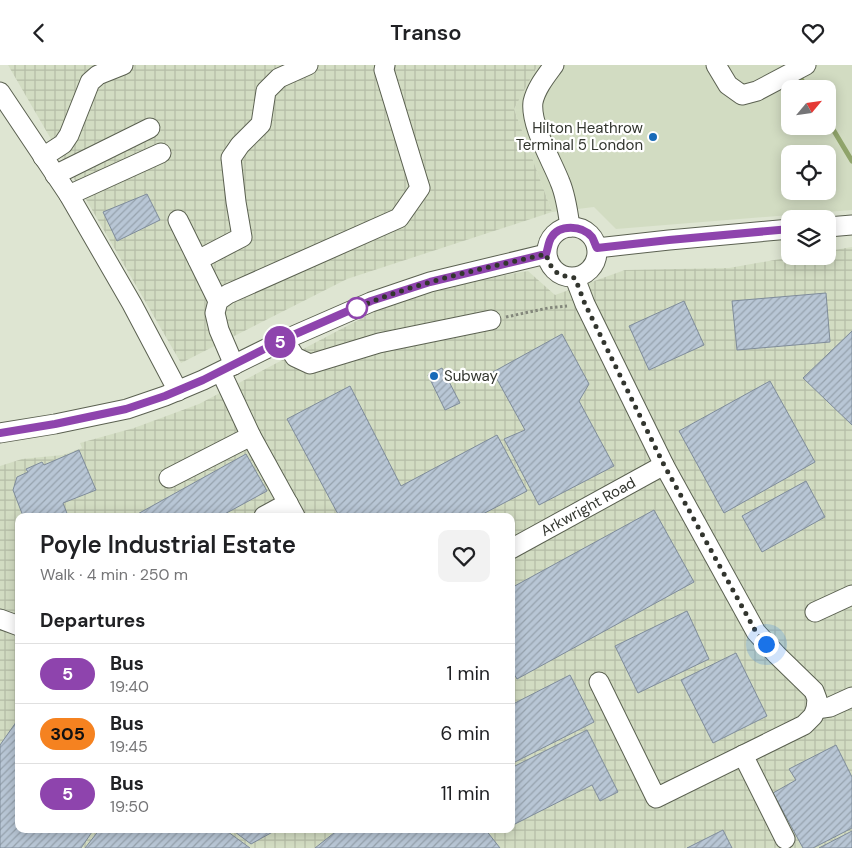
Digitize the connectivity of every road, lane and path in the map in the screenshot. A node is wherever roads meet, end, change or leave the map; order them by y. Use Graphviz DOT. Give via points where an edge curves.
graph roads {
  1 [pos="123,65"];
  2 [pos="308,65"];
  3 [pos="385,65"];
  4 [pos="554,65"];
  5 [pos="716,65"];
  6 [pos="806,65"];
  7 [pos="0,92"];
  8 [pos="150,129"];
  9 [pos="161,153"];
  10 [pos="43,157"];
  11 [pos="54,175"];
  12 [pos="69,195"];
  13 [pos="178,220"];
  14 [pos="852,225"];
  15 [pos="836,226"];
  16 [pos="570,227"];
  17 [pos="781,230"];
  18 [pos="597,248"];
  19 [pos="546,254"];
  20 [pos="198,260"];
  21 [pos="575,278"];
  22 [pos="218,301"];
  23 [pos="585,304"];
  24 [pos="491,320"];
  25 [pos="284,339"];
  26 [pos="227,369"];
  27 [pos="178,391"];
  28 [pos="0,433"];
  29 [pos="251,436"];
  30 [pos="664,465"];
  31 [pos="169,478"];
  32 [pos="291,510"];
  33 [pos="278,513"];
  34 [pos="515,547"];
  35 [pos="852,595"];
  36 [pos="815,612"];
  37 [pos="0,619"];
  38 [pos="15,625"];
  39 [pos="600,682"];
  40 [pos="852,697"];
  41 [pos="816,709"];
  42 [pos="743,755"];
  43 [pos="785,839"];
  1 -- 10 [label="street" via="98,75 90,82 68,135 62,144"];
  2 -- 20 [label="street" via="279,78 266,91 260,124 231,158 242,237"];
  3 -- 22 [label="street" via="420,188 404,211 399,218"];
  4 -- 16 [label="street" via="538,88 533,103 543,144 561,183"];
  5 -- 6 [label="street" via="728,85 742,95 757,91"];
  7 -- 10 [label="street"];
  8 -- 11 [label="street"];
  9 -- 12 [label="street"];
  10 -- 11 [label="street"];
  11 -- 12 [label="street"];
  12 -- 27 [label="street"];
  13 -- 20 [label="street"];
  14 -- 15 [label="street"];
  16 -- 18 [label="street" via="582,229 592,237"];
  16 -- 19 [label="street" via="558,231 551,238"];
  17 -- 18 [label="street"];
  18 -- 21 [label="street" via="595,263 585,274"];
  19 -- 21 [label="street" via="550,267 562,276"];
  19 -- 25 [label="street" via="430,282 371,301"];
  20 -- 22 [label="street"];
  21 -- 23 [label="street"];
  22 -- 26 [label="street" via="215,313"];
  23 -- 24 [label="path"];
  23 -- 30 [label="street"];
  24 -- 25 [label="street" via="380,343 310,364 296,357"];
  25 -- 26 [label="street"];
  26 -- 27 [label="street"];
  26 -- 29 [label="street"];
  27 -- 28 [label="street" via="126,409"];
  29 -- 31 [label="street"];
  29 -- 32 [label="street"];
  30 -- 34 [label="street, Arkwright Road"];
  30 -- 41 [label="street" via="756,632 814,691"];
  32 -- 33 [label="street"];
  35 -- 36 [label="street"];
  37 -- 38 [label="street"];
  39 -- 42 [label="street" via="656,799"];
  40 -- 41 [label="street" via="830,707"];
  41 -- 42 [label="street" via="804,725"];
  42 -- 43 [label="street"];
}
